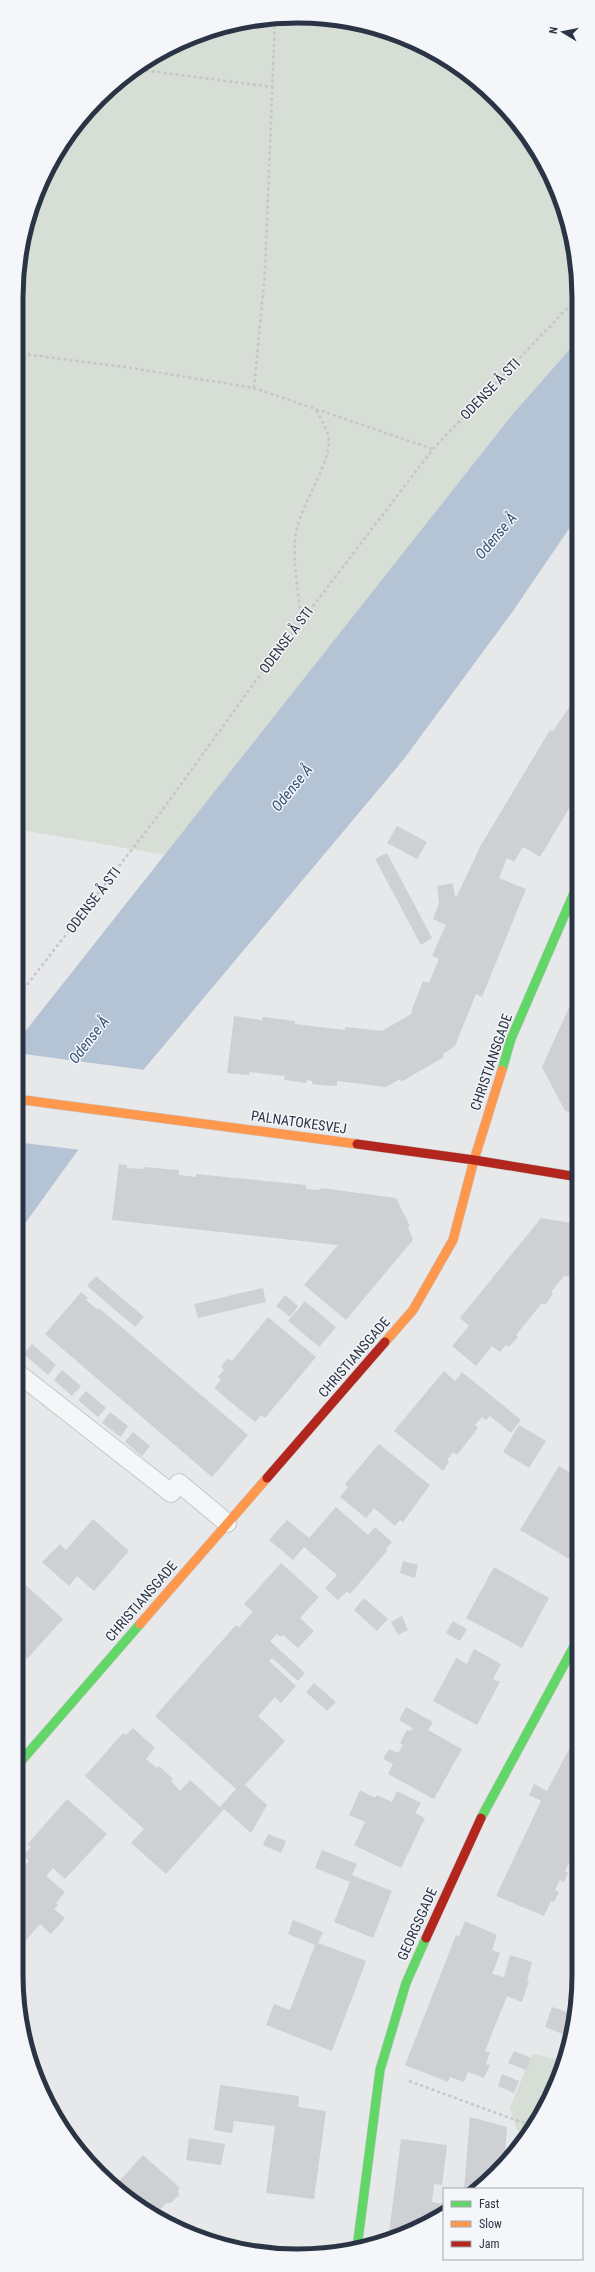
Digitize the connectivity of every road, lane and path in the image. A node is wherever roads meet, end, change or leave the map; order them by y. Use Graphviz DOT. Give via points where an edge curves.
graph roads {
  1 [pos="275,24"];
  2 [pos="143,70"];
  3 [pos="272,87"];
  4 [pos="572,303"];
  5 [pos="23,355"];
  6 [pos="254,388"];
  7 [pos="316,409"];
  8 [pos="433,449"];
  9 [pos="301,621"];
  10 [pos="572,900"];
  11 [pos="23,990"];
  12 [pos="23,1100"];
  13 [pos="474,1160"];
  14 [pos="572,1176"];
  15 [pos="23,1377"];
  16 [pos="227,1523"];
  17 [pos="572,1648"];
  18 [pos="23,1759"];
  19 [pos="380,2070"];
  20 [pos="529,2122"];
  21 [pos="358,2243"];
  1 -- 3 [label="path"];
  2 -- 3 [label="path"];
  3 -- 6 [label="path" via="265,273"];
  4 -- 8 [label="path, ODENSE Å STI"];
  5 -- 6 [label="path" via="132,368"];
  6 -- 7 [label="path"];
  7 -- 8 [label="path"];
  7 -- 9 [label="path" via="329,441 324,462 309,493 295,539"];
  8 -- 9 [label="path, ODENSE Å STI"];
  9 -- 11 [label="path, ODENSE Å STI" via="161,812"];
  10 -- 13 [label="street, CHRISTIANSGADE" via="511,1039"];
  12 -- 13 [label="street, PALNATOKESVEJ"];
  13 -- 14 [label="street, PALNATOKESVEJ"];
  13 -- 16 [label="street, CHRISTIANSGADE" via="453,1240 413,1310"];
  15 -- 16 [label="lane" via="171,1493 179,1484"];
  16 -- 18 [label="street, CHRISTIANSGADE"];
  17 -- 19 [label="street, GEORGSGADE" via="476,1828 406,1983"];
  19 -- 20 [label="path" via="521,2122"];
  19 -- 21 [label="street, GEORGSGADE"];
}
